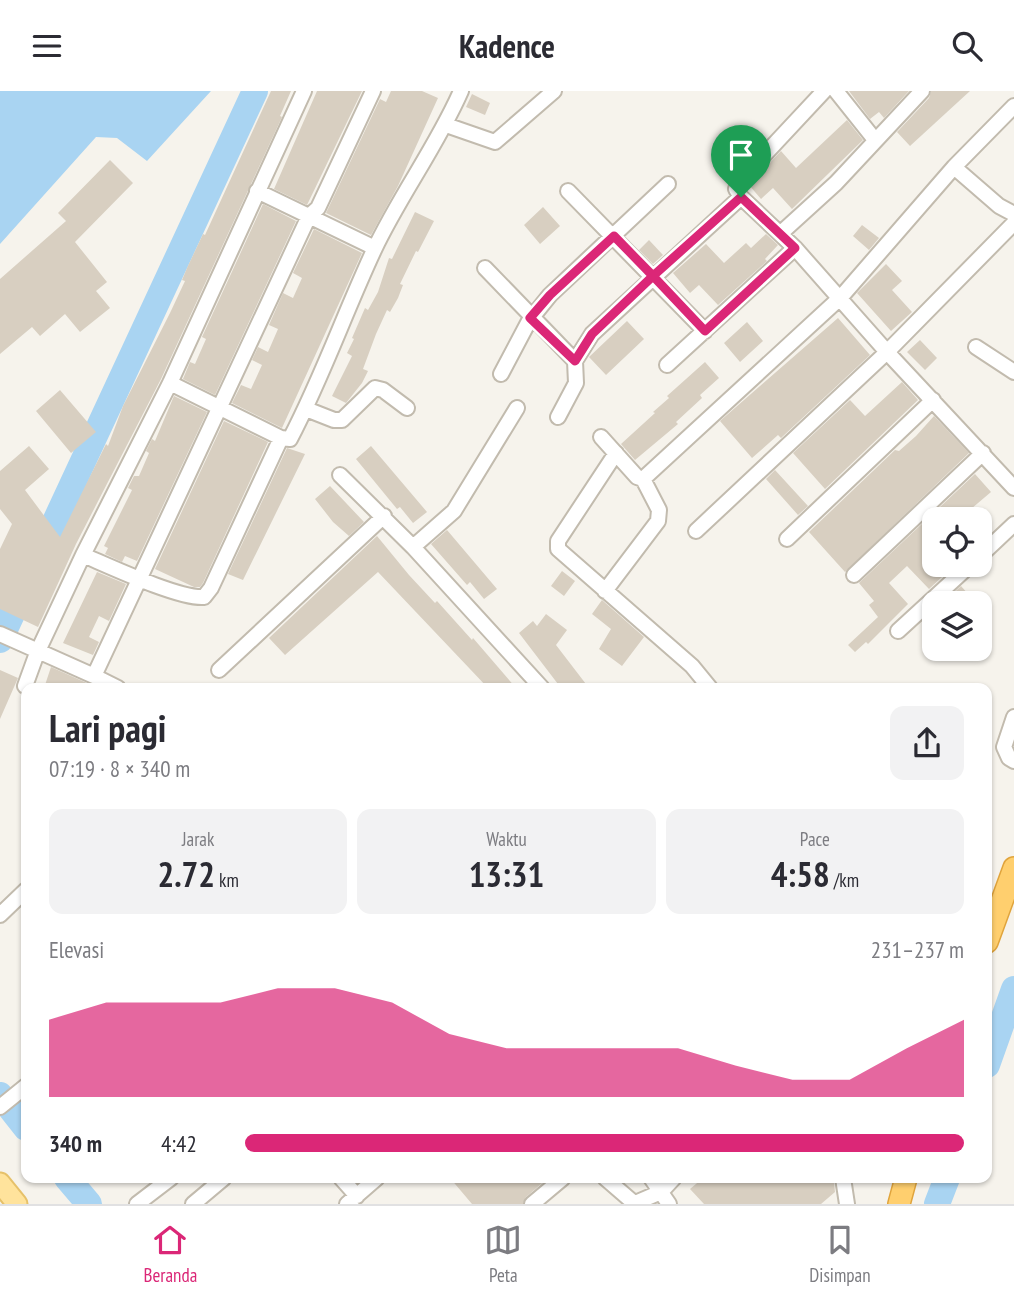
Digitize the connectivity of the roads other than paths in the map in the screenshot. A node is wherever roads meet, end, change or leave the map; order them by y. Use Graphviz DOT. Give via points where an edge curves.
graph roads {
  1 [pos="304,91"];
  2 [pos="373,91"];
  3 [pos="461,91"];
  4 [pos="554,91"];
  5 [pos="824,91"];
  6 [pos="835,91"];
  7 [pos="922,91"];
  8 [pos="1014,106"];
  9 [pos="446,125"];
  10 [pos="875,140"];
  11 [pos="954,167"];
  12 [pos="668,184"];
  13 [pos="257,191"];
  14 [pos="568,191"];
  15 [pos="741,197"];
  16 [pos="1014,214"];
  17 [pos="309,216"];
  18 [pos="1014,223"];
  19 [pos="781,233"];
  20 [pos="614,236"];
  21 [pos="375,248"];
  22 [pos="795,248"];
  23 [pos="485,268"];
  24 [pos="653,276"];
  25 [pos="841,297"];
  26 [pos="530,318"];
  27 [pos="705,331"];
  28 [pos="976,347"];
  29 [pos="887,352"];
  30 [pos="575,361"];
  31 [pos="667,365"];
  32 [pos="1014,372"];
  33 [pos="501,374"];
  34 [pos="170,383"];
  35 [pos="933,400"];
  36 [pos="407,408"];
  37 [pos="517,408"];
  38 [pos="306,409"];
  39 [pos="221,410"];
  40 [pos="558,417"];
  41 [pos="601,437"];
  42 [pos="281,438"];
  43 [pos="615,453"];
  44 [pos="983,453"];
  45 [pos="340,475"];
  46 [pos="642,479"];
  47 [pos="1014,488"];
  48 [pos="384,516"];
  49 [pos="1014,524"];
  50 [pos="695,531"];
  51 [pos="787,539"];
  52 [pos="992,544"];
  53 [pos="414,547"];
  54 [pos="83,555"];
  55 [pos="854,575"];
  56 [pos="957,577"];
  57 [pos="140,578"];
  58 [pos="605,591"];
  59 [pos="898,631"];
  60 [pos="3,636"];
  61 [pos="37,653"];
  62 [pos="219,670"];
  63 [pos="94,676"];
  64 [pos="26,683"];
  65 [pos="108,683"];
  66 [pos="537,683"];
  67 [pos="706,683"];
  68 [pos="1014,717"];
  69 [pos="1014,761"];
  70 [pos="1014,868"];
  71 [pos="21,895"];
  72 [pos="0,915"];
  73 [pos="992,928"];
  74 [pos="21,1090"];
  75 [pos="0,1107"];
  76 [pos="0,1183"];
  77 [pos="164,1183"];
  78 [pos="218,1183"];
  79 [pos="344,1183"];
  80 [pos="371,1183"];
  81 [pos="557,1183"];
  82 [pos="611,1183"];
  83 [pos="654,1183"];
  84 [pos="844,1183"];
  85 [pos="905,1183"];
  86 [pos="665,1198"];
  87 [pos="352,1200"];
  88 [pos="17,1204"];
  89 [pos="136,1204"];
  90 [pos="193,1204"];
  91 [pos="532,1204"];
  92 [pos="634,1204"];
  93 [pos="846,1204"];
  94 [pos="899,1204"];
  1 -- 13 [label="street"];
  2 -- 17 [label="street" via="318,208"];
  3 -- 9 [label="street"];
  4 -- 9 [label="street" via="495,142"];
  5 -- 15 [label="street" via="738,182"];
  6 -- 10 [label="street"];
  7 -- 10 [label="street"];
  8 -- 11 [label="street"];
  9 -- 21 [label="street"];
  10 -- 19 [label="street"];
  11 -- 16 [label="street"];
  11 -- 25 [label="street"];
  12 -- 20 [label="street"];
  13 -- 17 [label="street"];
  13 -- 34 [label="street"];
  14 -- 20 [label="street"];
  15 -- 19 [label="street"];
  15 -- 24 [label="street"];
  17 -- 21 [label="street"];
  17 -- 39 [label="street"];
  18 -- 29 [label="street"];
  19 -- 22 [label="street"];
  20 -- 24 [label="street"];
  20 -- 26 [label="street"];
  21 -- 38 [label="street"];
  22 -- 25 [label="street"];
  22 -- 27 [label="street"];
  23 -- 26 [label="street"];
  24 -- 27 [label="street"];
  24 -- 30 [label="street" via="592,334"];
  25 -- 29 [label="street"];
  25 -- 46 [label="street"];
  26 -- 30 [label="street"];
  26 -- 33 [label="street"];
  27 -- 31 [label="street"];
  28 -- 32 [label="street"];
  29 -- 35 [label="street"];
  29 -- 50 [label="street"];
  30 -- 40 [label="street" via="576,383"];
  34 -- 39 [label="street"];
  34 -- 54 [label="street"];
  35 -- 44 [label="street"];
  35 -- 51 [label="street"];
  36 -- 38 [label="street" via="375,388 342,420"];
  37 -- 53 [label="street" via="461,501"];
  38 -- 42 [label="street" via="290,439"];
  39 -- 42 [label="street"];
  39 -- 57 [label="street"];
  41 -- 43 [label="street"];
  42 -- 57 [label="street" via="204,597"];
  43 -- 46 [label="street"];
  43 -- 58 [label="street" via="557,544 559,552"];
  44 -- 47 [label="street"];
  44 -- 55 [label="street"];
  45 -- 48 [label="street"];
  46 -- 58 [label="street" via="659,510 658,521"];
  48 -- 53 [label="street"];
  48 -- 62 [label="street"];
  49 -- 52 [label="street"];
  53 -- 66 [label="street"];
  54 -- 57 [label="street"];
  54 -- 61 [label="street"];
  56 -- 59 [label="street"];
  57 -- 63 [label="street"];
  58 -- 67 [label="street"];
  60 -- 61 [label="street"];
  61 -- 63 [label="street"];
  61 -- 64 [label="street"];
  63 -- 65 [label="street"];
  68 -- 69 [label="street" via="1004,747"];
  70 -- 73 [label="highway"];
  71 -- 72 [label="street"];
  74 -- 75 [label="street"];
  76 -- 88 [label="main road"];
  77 -- 89 [label="street"];
  78 -- 90 [label="street"];
  79 -- 87 [label="street"];
  80 -- 87 [label="street"];
  81 -- 91 [label="street"];
  82 -- 92 [label="street"];
  83 -- 86 [label="street"];
  84 -- 93 [label="street"];
  85 -- 94 [label="highway"];
  86 -- 92 [label="street"];
}
